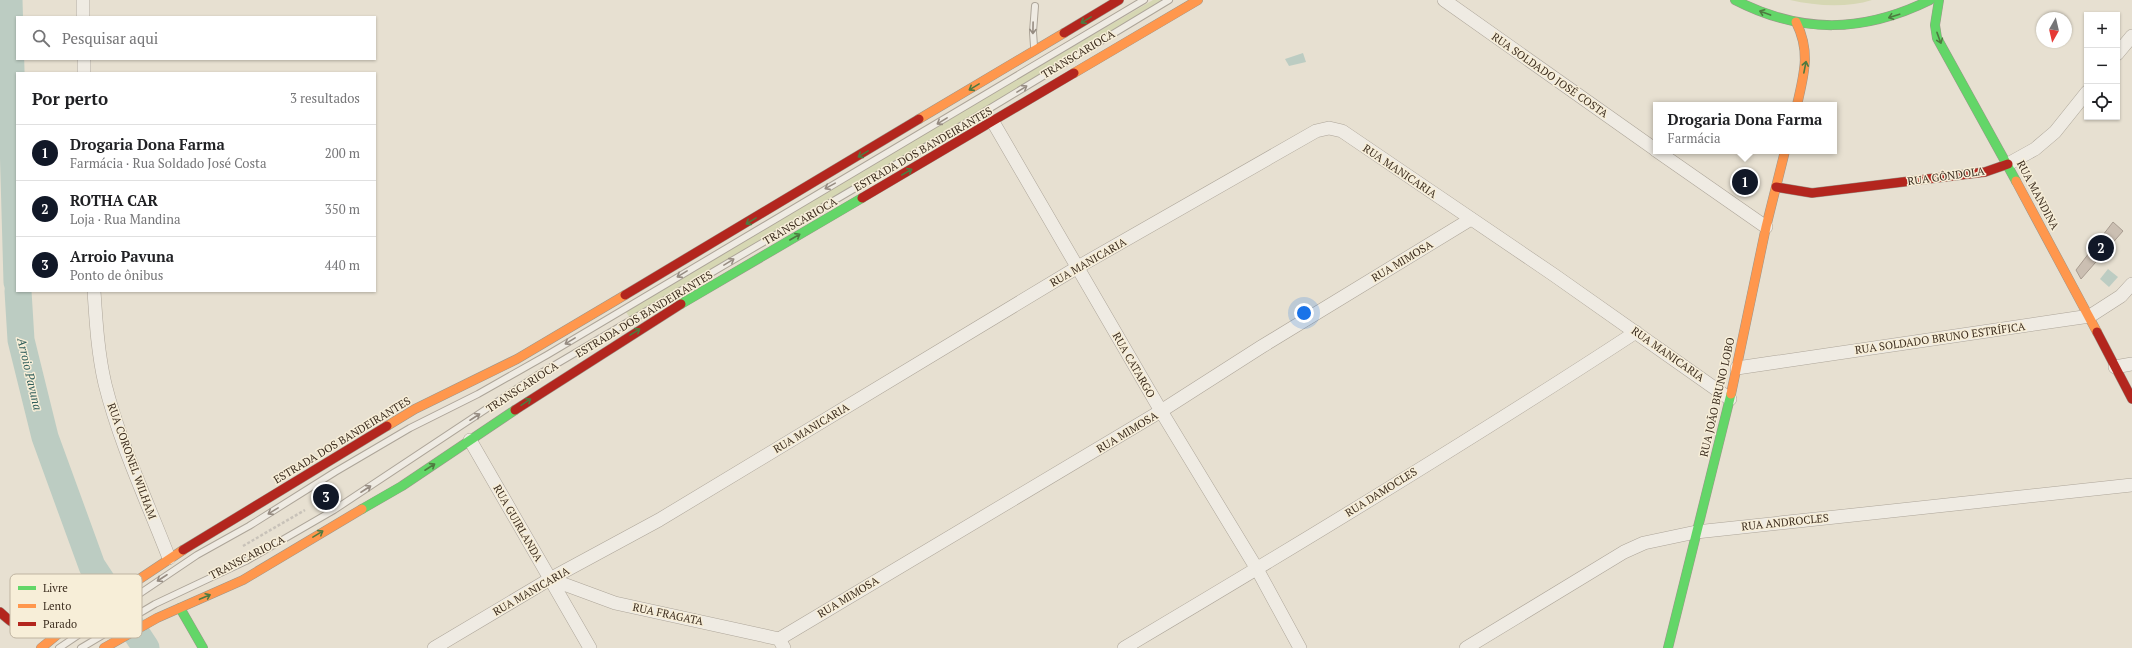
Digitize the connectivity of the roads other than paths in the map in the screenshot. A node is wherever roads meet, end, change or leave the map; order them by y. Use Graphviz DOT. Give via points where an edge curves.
graph roads {
  1 [pos="83,0"];
  2 [pos="1144,0"];
  3 [pos="1169,0"];
  4 [pos="1198,0"];
  5 [pos="1444,0"];
  6 [pos="1735,0"];
  7 [pos="1930,0"];
  8 [pos="1939,0"];
  9 [pos="1115,1"];
  10 [pos="1034,6"];
  11 [pos="83,16"];
  12 [pos="1796,22"];
  13 [pos="2132,36"];
  14 [pos="1035,50"];
  15 [pos="2120,50"];
  16 [pos="84,60"];
  17 [pos="84,72"];
  18 [pos="2084,96"];
  19 [pos="1797,102"];
  20 [pos="993,122"];
  21 [pos="1653,147"];
  22 [pos="1663,154"];
  23 [pos="1784,154"];
  24 [pos="2008,164"];
  25 [pos="1776,187"];
  26 [pos="1471,219"];
  27 [pos="1766,227"];
  28 [pos="1078,267"];
  29 [pos="2132,284"];
  30 [pos="94,292"];
  31 [pos="2090,316"];
  32 [pos="1636,332"];
  33 [pos="2132,364"];
  34 [pos="2115,367"];
  35 [pos="1737,368"];
  36 [pos="1730,398"];
  37 [pos="2132,399"];
  38 [pos="1161,411"];
  39 [pos="470,440"];
  40 [pos="2132,485"];
  41 [pos="1696,532"];
  42 [pos="169,558"];
  43 [pos="1258,569"];
  44 [pos="142,576"];
  45 [pos="550,579"];
  46 [pos="142,591"];
  47 [pos="180,608"];
  48 [pos="0,612"];
  49 [pos="142,612"];
  50 [pos="10,621"];
  51 [pos="142,626"];
  52 [pos="53,638"];
  53 [pos="73,638"];
  54 [pos="96,638"];
  55 [pos="121,638"];
  56 [pos="781,643"];
  57 [pos="41,648"];
  58 [pos="59,648"];
  59 [pos="81,648"];
  60 [pos="104,648"];
  61 [pos="203,648"];
  62 [pos="434,648"];
  63 [pos="590,648"];
  64 [pos="1124,648"];
  65 [pos="1300,648"];
  66 [pos="1466,648"];
  67 [pos="1668,648"];
  1 -- 11 [label="street"];
  2 -- 46 [label="lane, TRANSCARIOCA, one-way" via="863,168 807,198 547,355 334,472"];
  49 -- 3 [label="lane, TRANSCARIOCA, one-way" via="246,561 334,510 536,376 948,134"];
  4 -- 20 [label="main road, ESTRADA DOS BANDEIRANTES"];
  5 -- 21 [label="street, RUA SOLDADO JOSÉ COSTA"];
  12 -- 6 [label="main road, one-way" via="1765,14"];
  7 -- 12 [label="main road, one-way" via="1890,17 1861,23"];
  8 -- 24 [label="main road, RUA MANDINA, one-way" via="1935,24 1938,38"];
  9 -- 14 [label="main road, ESTRADA DOS BANDEIRANTES, one-way"];
  10 -- 14 [label="lane, one-way"];
  19 -- 12 [label="main road, one-way" via="1807,48"];
  13 -- 15 [label="street"];
  14 -- 42 [label="main road, ESTRADA DOS BANDEIRANTES, one-way" via="517,360 415,409"];
  16 -- 17 [label="street"];
  18 -- 24 [label="street, RUA GÔNDOLA" via="2055,132 2035,149"];
  20 -- 28 [label="street, RUA CATARGO"];
  39 -- 20 [label="main road, ESTRADA DOS BANDEIRANTES, one-way" via="556,382 668,312"];
  22 -- 27 [label="street, RUA SOLDADO JOSÉ COSTA"];
  23 -- 25 [label="main road, RUA JOÃO BRUNO LOBO"];
  24 -- 25 [label="main road, RUA GÔNDOLA" via="1985,172 1812,193"];
  24 -- 31 [label="main road, RUA MANDINA"];
  25 -- 27 [label="main road, RUA JOÃO BRUNO LOBO"];
  26 -- 28 [label="street, RUA MANICARIA" via="1342,131 1329,128 1316,131"];
  26 -- 32 [label="street, RUA MANICARIA"];
  26 -- 38 [label="street, RUA MIMOSA"];
  27 -- 35 [label="main road, RUA JOÃO BRUNO LOBO"];
  28 -- 38 [label="street, RUA CATARGO"];
  28 -- 45 [label="street, RUA MANICARIA" via="659,520"];
  29 -- 31 [label="street, RUA SOLDADO BRUNO ESTRÍFICA" via="2116,300"];
  30 -- 42 [label="street, RUA CORONEL WILHAM" via="98,344 115,420"];
  31 -- 34 [label="main road, RUA MANDINA"];
  31 -- 35 [label="street, RUA SOLDADO BRUNO ESTRÍFICA"];
  32 -- 36 [label="street, RUA MANICARIA"];
  32 -- 43 [label="street, RUA DAMOCLES" via="1543,393"];
  33 -- 34 [label="street"];
  34 -- 37 [label="main road, RUA MANDINA"];
  35 -- 36 [label="main road, RUA JOÃO BRUNO LOBO"];
  36 -- 41 [label="main road, RUA JOÃO BRUNO LOBO"];
  38 -- 43 [label="street, RUA CATARGO"];
  38 -- 56 [label="street, RUA MIMOSA"];
  39 -- 45 [label="street, RUA GUIRLANDA"];
  47 -- 39 [label="main road, ESTRADA DOS BANDEIRANTES, one-way" via="243,580 402,486"];
  40 -- 41 [label="street, RUA ANDROCLES"];
  41 -- 66 [label="street, RUA ANDROCLES" via="1644,543 1624,552"];
  41 -- 67 [label="main road, RUA JOÃO BRUNO LOBO"];
  42 -- 44 [label="main road, ESTRADA DOS BANDEIRANTES"];
  43 -- 64 [label="street, RUA DAMOCLES"];
  43 -- 65 [label="street, RUA CATARGO"];
  45 -- 56 [label="street, RUA FRAGATA" via="615,603"];
  45 -- 62 [label="street, RUA MANICARIA"];
  45 -- 63 [label="street, RUA GUIRLANDA"];
  47 -- 51 [label="main road, ESTRADA DOS BANDEIRANTES"];
  47 -- 61 [label="main road"];
  48 -- 50 [label="main road"];
  52 -- 57 [label="main road, ESTRADA DOS BANDEIRANTES"];
  53 -- 58 [label="lane, TRANSCARIOCA, one-way"];
  59 -- 54 [label="lane, TRANSCARIOCA, one-way"];
  55 -- 60 [label="main road, ESTRADA DOS BANDEIRANTES"];
}
